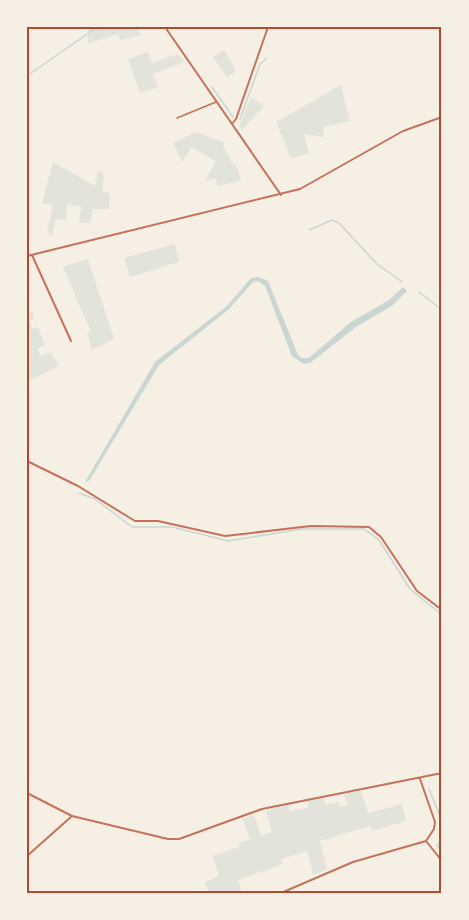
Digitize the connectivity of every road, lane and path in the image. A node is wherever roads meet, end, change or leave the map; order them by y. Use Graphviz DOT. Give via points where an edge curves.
graph roads {
  1 [pos="165,27"];
  2 [pos="268,27"];
  3 [pos="217,102"];
  4 [pos="442,117"];
  5 [pos="177,118"];
  6 [pos="232,124"];
  7 [pos="281,195"];
  8 [pos="32,255"];
  9 [pos="27,256"];
  10 [pos="71,341"];
  11 [pos="27,460"];
  12 [pos="442,610"];
  13 [pos="442,773"];
  14 [pos="420,779"];
  15 [pos="27,793"];
  16 [pos="72,816"];
  17 [pos="426,841"];
  18 [pos="27,856"];
  19 [pos="442,861"];
  20 [pos="281,893"];
  1 -- 3 [label="street"];
  2 -- 6 [label="street"];
  3 -- 5 [label="lane"];
  3 -- 6 [label="street"];
  4 -- 7 [label="street" via="403,131 300,189"];
  6 -- 7 [label="street"];
  7 -- 8 [label="street"];
  8 -- 9 [label="street"];
  8 -- 10 [label="street"];
  11 -- 12 [label="street" via="135,521 158,521 225,536 311,526 369,527 381,537 417,591"];
  13 -- 14 [label="street"];
  14 -- 16 [label="street" via="262,809 179,839 152,837"];
  14 -- 17 [label="street" via="435,822"];
  15 -- 16 [label="street"];
  16 -- 18 [label="street"];
  17 -- 19 [label="street"];
  17 -- 20 [label="street" via="353,862"];
}
